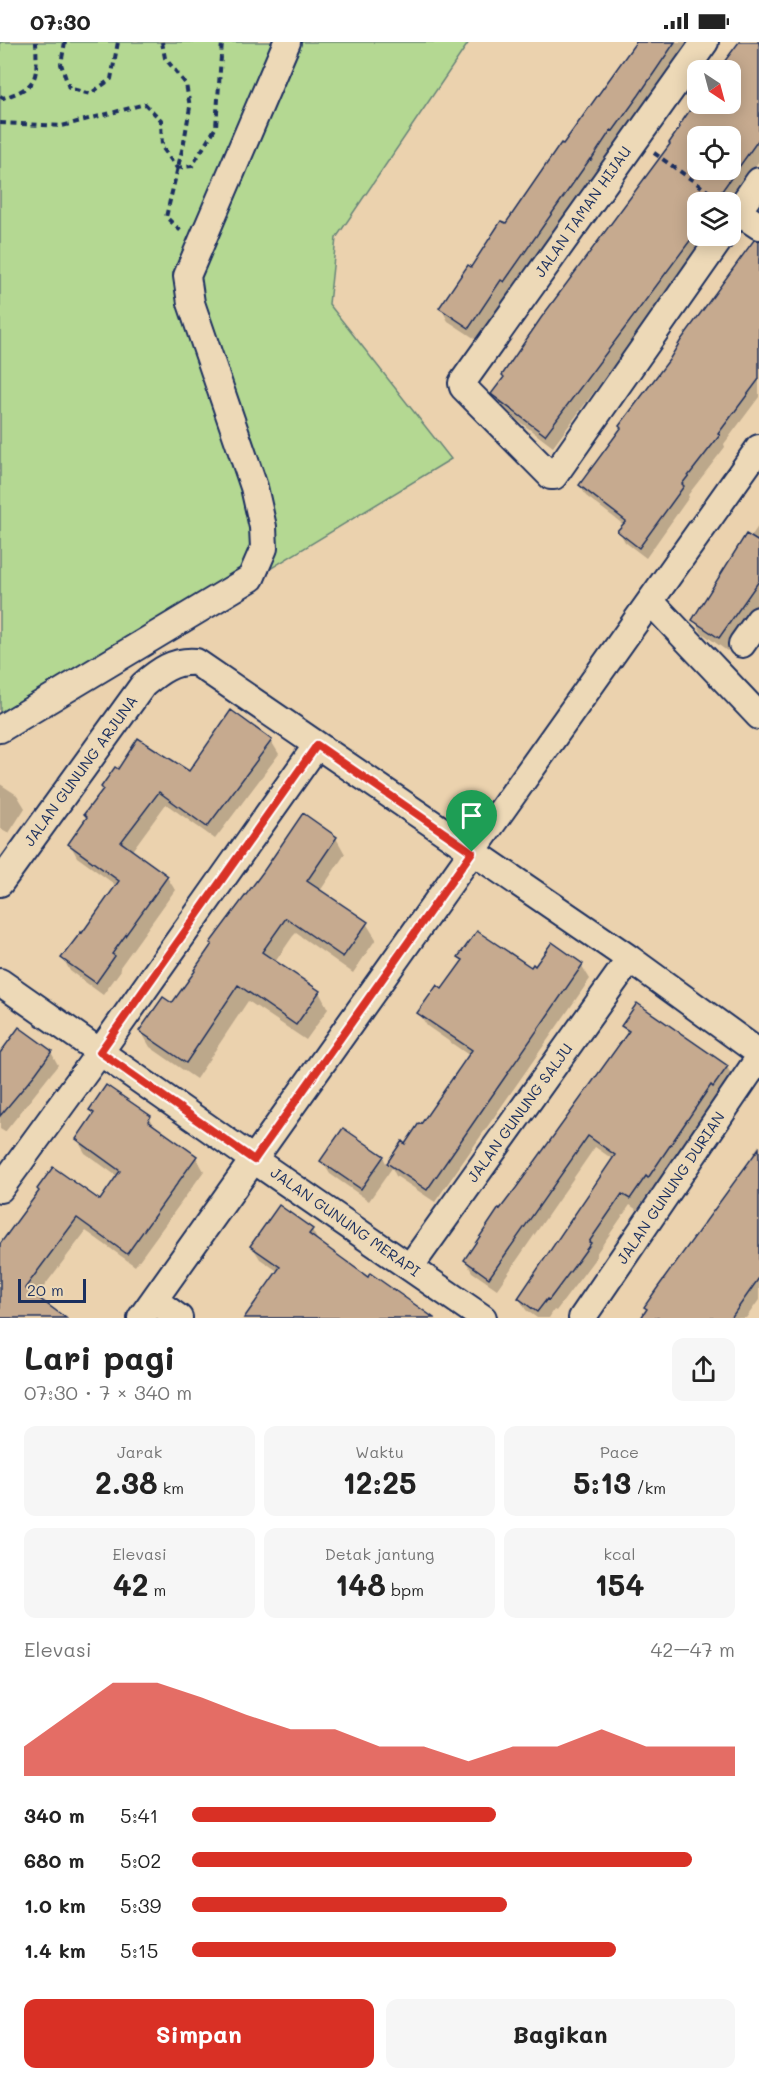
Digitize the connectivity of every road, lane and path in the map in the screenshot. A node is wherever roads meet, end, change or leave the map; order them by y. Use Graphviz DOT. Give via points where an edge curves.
graph roads {
  1 [pos="36,42"];
  2 [pos="65,42"];
  3 [pos="117,42"];
  4 [pos="162,42"];
  5 [pos="222,42"];
  6 [pos="287,42"];
  7 [pos="705,42"];
  8 [pos="0,96"];
  9 [pos="0,123"];
  10 [pos="635,140"];
  11 [pos="177,168"];
  12 [pos="759,181"];
  13 [pos="704,192"];
  14 [pos="741,201"];
  15 [pos="741,217"];
  16 [pos="759,226"];
  17 [pos="715,246"];
  18 [pos="199,248"];
  19 [pos="759,448"];
  20 [pos="645,609"];
  21 [pos="759,620"];
  22 [pos="741,644"];
  23 [pos="759,716"];
  24 [pos="0,729"];
  25 [pos="317,745"];
  26 [pos="472,852"];
  27 [pos="0,883"];
  28 [pos="630,959"];
  29 [pos="0,982"];
  30 [pos="100,1052"];
  31 [pos="759,1053"];
  32 [pos="759,1058"];
  33 [pos="254,1160"];
  34 [pos="0,1189"];
  35 [pos="410,1267"];
  36 [pos="148,1309"];
  37 [pos="179,1318"];
  38 [pos="483,1318"];
  39 [pos="582,1318"];
  1 -- 8 [label="path" via="37,73 24,91"];
  2 -- 3 [label="path" via="61,64 69,88 90,94 111,79"];
  4 -- 11 [label="path" via="165,58 186,84 190,107"];
  5 -- 11 [label="path" via="216,127 192,166"];
  6 -- 18 [label="street"];
  7 -- 10 [label="street, JALAN TAMAN HIJAU"];
  9 -- 11 [label="path" via="62,126 145,104 161,120 162,147"];
  10 -- 13 [label="path"];
  10 -- 17 [label="street, JALAN TAMAN HIJAU" via="462,383 467,392 550,476 555,475"];
  11 -- 18 [label="path" via="166,217"];
  12 -- 14 [label="street"];
  15 -- 16 [label="street"];
  18 -- 24 [label="street" via="187,276 188,292 254,488 264,548 251,578"];
  19 -- 20 [label="street"];
  20 -- 23 [label="street"];
  20 -- 26 [label="street"];
  21 -- 22 [label="street"];
  25 -- 26 [label="street"];
  25 -- 27 [label="street, JALAN GUNUNG ARJUNA" via="196,662 170,666 143,685"];
  25 -- 30 [label="street"];
  26 -- 28 [label="street"];
  26 -- 33 [label="street"];
  28 -- 31 [label="street"];
  28 -- 35 [label="street, JALAN GUNUNG SALJU"];
  29 -- 30 [label="street, JALAN GUNUNG MERAPI"];
  30 -- 33 [label="street, JALAN GUNUNG MERAPI"];
  30 -- 34 [label="street"];
  32 -- 39 [label="street, JALAN GUNUNG DURIAN"];
  33 -- 35 [label="street, JALAN GUNUNG MERAPI"];
  33 -- 36 [label="street"];
  35 -- 38 [label="street, JALAN GUNUNG MERAPI"];
  36 -- 37 [label="street"];
}
